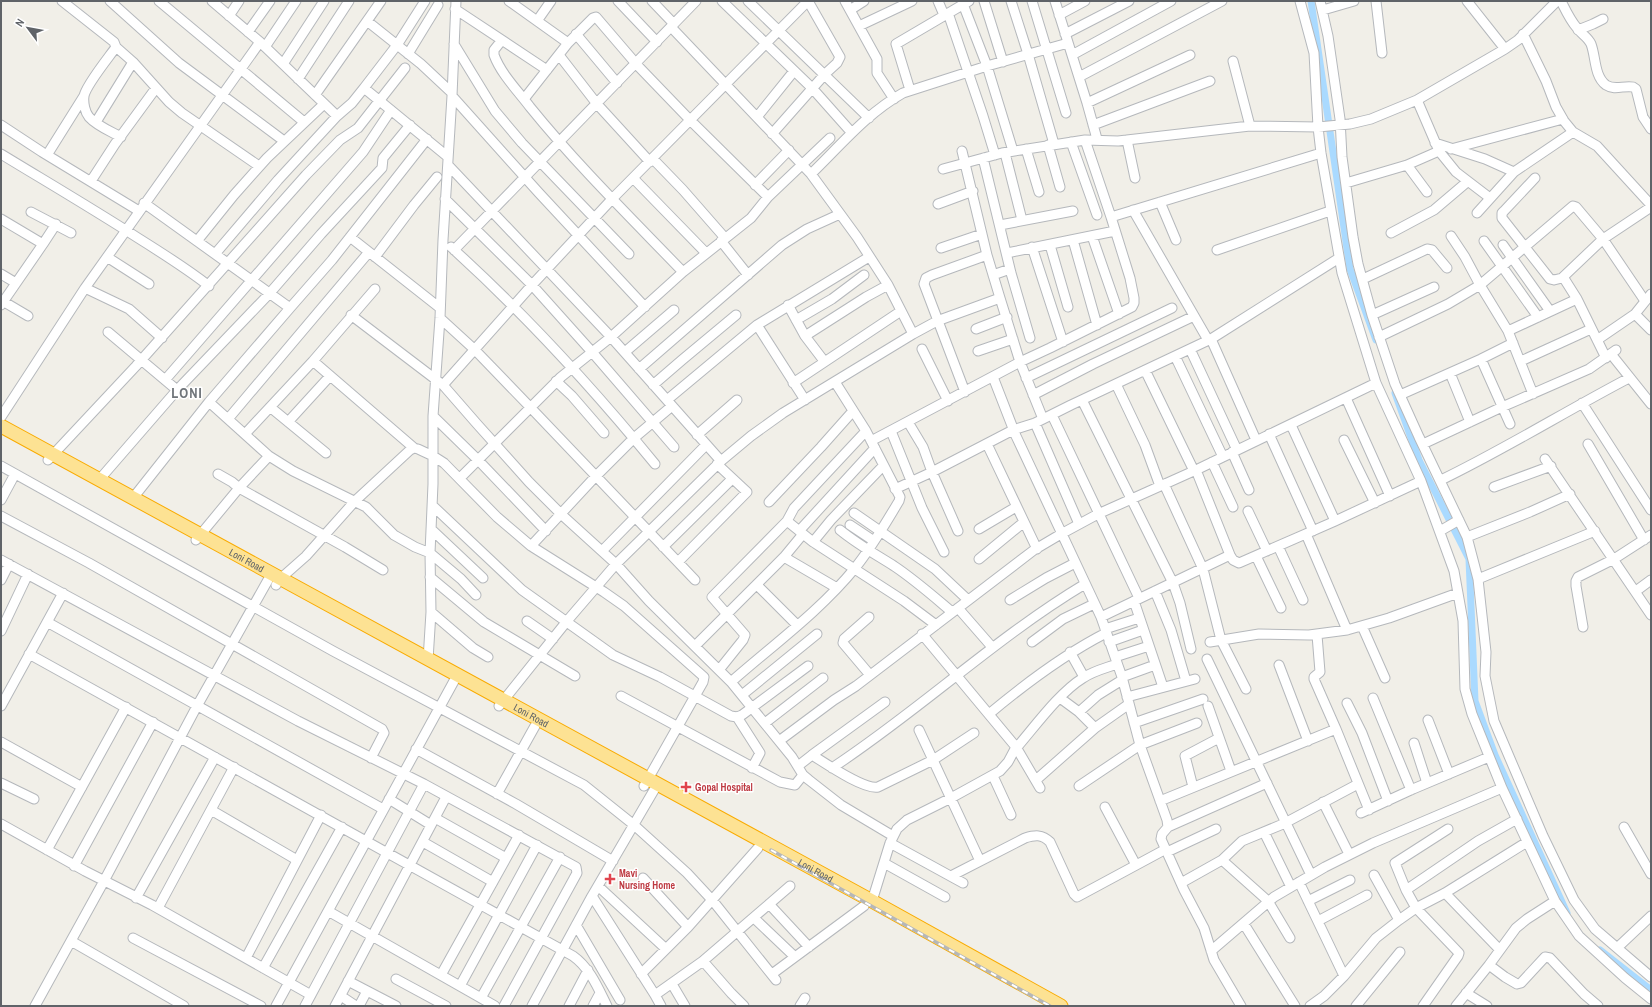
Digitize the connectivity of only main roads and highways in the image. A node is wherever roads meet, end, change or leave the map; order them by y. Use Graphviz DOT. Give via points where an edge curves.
graph roads {
  1 [pos="1,426"];
  2 [pos="1,434"];
  3 [pos="50,457"];
  4 [pos="197,537"];
  5 [pos="275,581"];
  6 [pos="501,703"];
  7 [pos="651,785"];
  8 [pos="868,904"];
  9 [pos="1045,1006"];
  10 [pos="1061,1006"];
  1 -- 3 [label="highway, Loni Road"];
  2 -- 3 [label="highway, Loni Road"];
  3 -- 4 [label="highway, Loni Road"];
  3 -- 4 [label="highway, Loni Road" via="133,498"];
  4 -- 5 [label="highway, Loni Road"];
  5 -- 6 [label="highway, Loni Road" via="428,660"];
  5 -- 6 [label="highway, Loni Road" via="454,682"];
  6 -- 7 [label="highway, Loni Road"];
  6 -- 7 [label="highway, Loni Road" via="535,726"];
  7 -- 8 [label="highway, Loni Road"];
  7 -- 8 [label="highway, Loni Road" via="758,848"];
  8 -- 9 [label="highway, Loni Road"];
  8 -- 10 [label="highway, Loni Road"];
}
